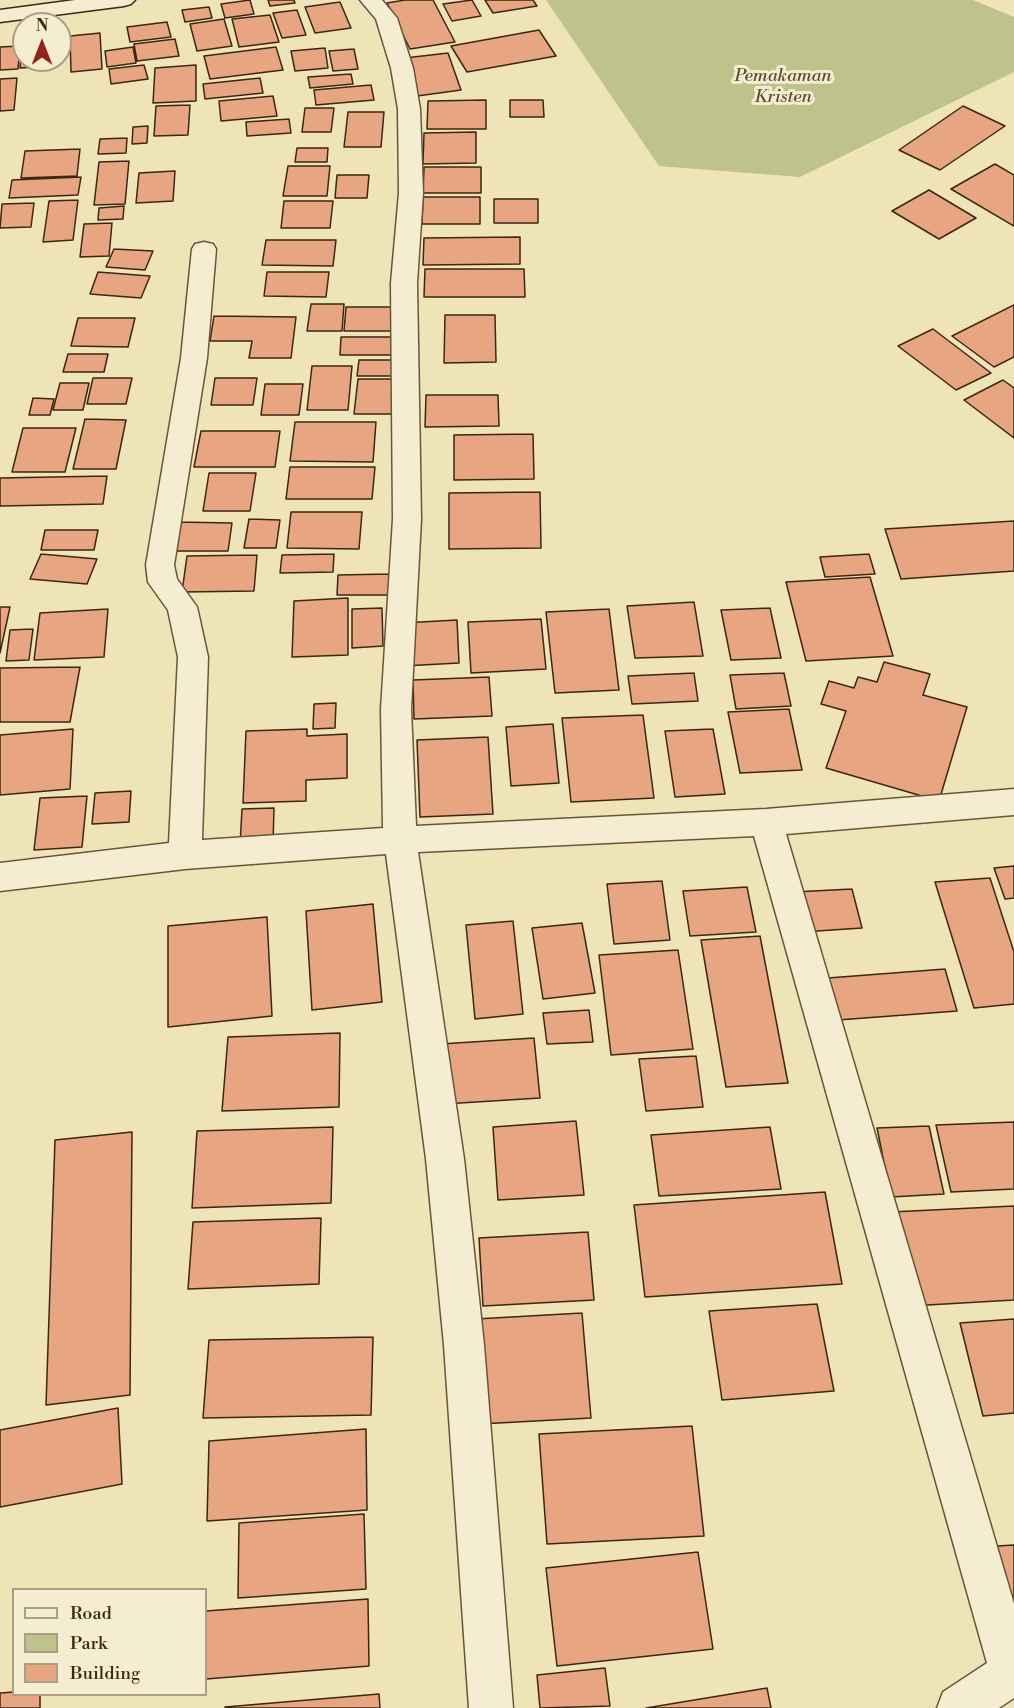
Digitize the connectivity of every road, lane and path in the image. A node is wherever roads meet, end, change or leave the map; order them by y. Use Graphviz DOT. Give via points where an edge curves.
graph roads {
  1 [pos="124,0"];
  2 [pos="371,0"];
  3 [pos="0,16"];
  4 [pos="204,249"];
  5 [pos="1014,802"];
  6 [pos="766,822"];
  7 [pos="400,840"];
  8 [pos="185,855"];
  9 [pos="0,877"];
  10 [pos="1013,1672"];
  11 [pos="491,1708"];
  12 [pos="959,1708"];
  1 -- 3 [label="street"];
  2 -- 7 [label="street" via="386,18 402,68 411,141 404,283 407,519 396,709"];
  4 -- 8 [label="street" via="194,358 160,565 164,582 182,607 193,657"];
  5 -- 6 [label="street"];
  6 -- 7 [label="street"];
  6 -- 10 [label="street"];
  7 -- 8 [label="street"];
  7 -- 11 [label="street" via="445,1159"];
  8 -- 9 [label="street"];
  10 -- 12 [label="street"];
}
